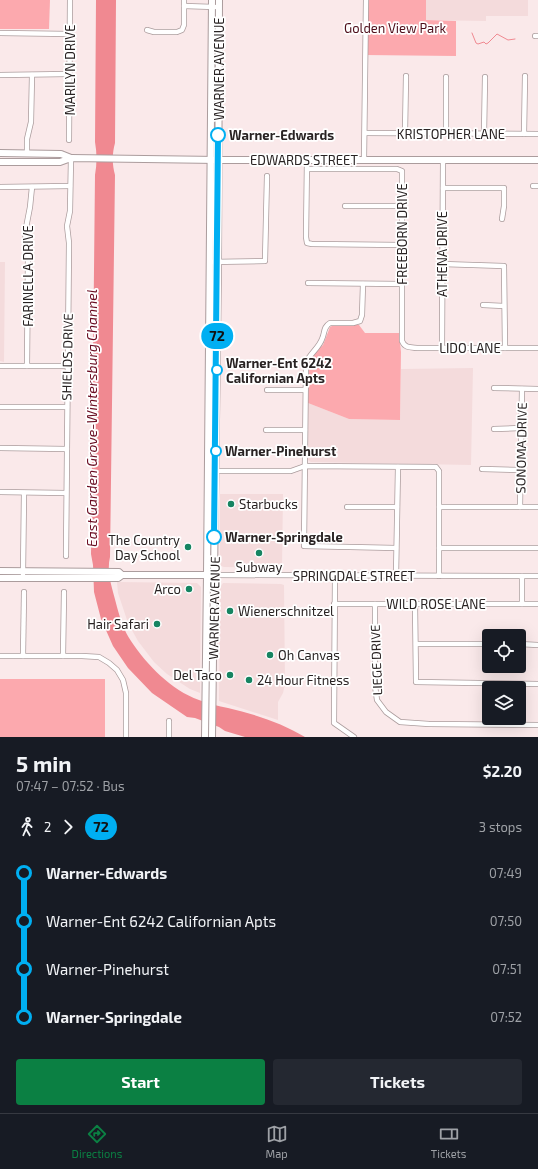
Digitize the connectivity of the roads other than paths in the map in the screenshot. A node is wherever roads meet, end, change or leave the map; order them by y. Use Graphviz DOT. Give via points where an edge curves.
graph roads {
  1 [pos="70,0"];
  2 [pos="184,0"];
  3 [pos="219,0"];
  4 [pos="366,0"];
  5 [pos="212,3"];
  6 [pos="184,6"];
  7 [pos="219,7"];
  8 [pos="147,30"];
  9 [pos="0,34"];
  10 [pos="70,34"];
  11 [pos="212,35"];
  12 [pos="211,61"];
  13 [pos="219,61"];
  14 [pos="69,74"];
  15 [pos="0,75"];
  16 [pos="32,75"];
  17 [pos="406,76"];
  18 [pos="525,76"];
  19 [pos="446,77"];
  20 [pos="485,77"];
  21 [pos="218,91"];
  22 [pos="365,133"];
  23 [pos="405,133"];
  24 [pos="446,133"];
  25 [pos="484,134"];
  26 [pos="524,134"];
  27 [pos="538,134"];
  28 [pos="69,140"];
  29 [pos="0,153"];
  30 [pos="27,153"];
  31 [pos="70,158"];
  32 [pos="307,159"];
  33 [pos="211,160"];
  34 [pos="218,160"];
  35 [pos="364,160"];
  36 [pos="443,160"];
  37 [pos="538,160"];
  38 [pos="0,162"];
  39 [pos="307,169"];
  40 [pos="267,176"];
  41 [pos="70,186"];
  42 [pos="0,187"];
  43 [pos="32,187"];
  44 [pos="443,188"];
  45 [pos="346,206"];
  46 [pos="403,206"];
  47 [pos="502,219"];
  48 [pos="402,245"];
  49 [pos="210,262"];
  50 [pos="218,262"];
  51 [pos="442,264"];
  52 [pos="308,283"];
  53 [pos="363,284"];
  54 [pos="402,284"];
  55 [pos="483,305"];
  56 [pos="504,306"];
  57 [pos="403,345"];
  58 [pos="442,347"];
  59 [pos="505,348"];
  60 [pos="538,348"];
  61 [pos="0,366"];
  62 [pos="27,366"];
  63 [pos="67,366"];
  64 [pos="494,388"];
  65 [pos="522,389"];
  66 [pos="267,390"];
  67 [pos="305,390"];
  68 [pos="538,390"];
  69 [pos="0,407"];
  70 [pos="67,407"];
  71 [pos="494,428"];
  72 [pos="521,428"];
  73 [pos="266,430"];
  74 [pos="305,430"];
  75 [pos="0,448"];
  76 [pos="67,449"];
  77 [pos="305,466"];
  78 [pos="398,467"];
  79 [pos="482,469"];
  80 [pos="520,470"];
  81 [pos="208,471"];
  82 [pos="216,471"];
  83 [pos="0,492"];
  84 [pos="24,492"];
  85 [pos="66,493"];
  86 [pos="208,502"];
  87 [pos="347,507"];
  88 [pos="397,507"];
  89 [pos="439,507"];
  90 [pos="520,507"];
  91 [pos="538,508"];
  92 [pos="214,529"];
  93 [pos="396,548"];
  94 [pos="439,548"];
  95 [pos="538,548"];
  96 [pos="66,556"];
  97 [pos="0,571"];
  98 [pos="23,575"];
  99 [pos="211,575"];
  100 [pos="335,576"];
  101 [pos="396,576"];
  102 [pos="439,576"];
  103 [pos="522,576"];
  104 [pos="538,576"];
  105 [pos="0,578"];
  106 [pos="24,592"];
  107 [pos="64,592"];
  108 [pos="334,604"];
  109 [pos="375,604"];
  110 [pos="415,604"];
  111 [pos="522,604"];
  112 [pos="538,604"];
  113 [pos="416,644"];
  114 [pos="482,644"];
  115 [pos="526,644"];
  116 [pos="538,645"];
  117 [pos="0,656"];
  118 [pos="22,656"];
  119 [pos="63,656"];
  120 [pos="206,663"];
  121 [pos="213,663"];
  122 [pos="538,684"];
  123 [pos="205,686"];
  124 [pos="213,705"];
  125 [pos="169,721"];
  126 [pos="538,725"];
  127 [pos="126,737"];
  128 [pos="169,737"];
  129 [pos="204,737"];
  130 [pos="212,737"];
  131 [pos="354,737"];
  1 -- 10 [label="street, MARILYN DRIVE"];
  2 -- 6 [label="street"];
  3 -- 7 [label="main road, WARNER AVENUE"];
  4 -- 22 [label="street"];
  5 -- 6 [label="street"];
  5 -- 7 [label="street"];
  5 -- 11 [label="main road, WARNER AVENUE"];
  6 -- 8 [label="street" via="182,30"];
  7 -- 13 [label="main road, WARNER AVENUE"];
  9 -- 10 [label="street"];
  10 -- 14 [label="street, MARILYN DRIVE"];
  11 -- 12 [label="main road, WARNER AVENUE"];
  11 -- 13 [label="main road" via="215,40 215,57"];
  12 -- 21 [label="main road" via="215,67"];
  12 -- 33 [label="main road, WARNER AVENUE"];
  13 -- 21 [label="main road, WARNER AVENUE"];
  14 -- 16 [label="street"];
  14 -- 28 [label="street, MARILYN DRIVE"];
  15 -- 16 [label="street"];
  16 -- 30 [label="street" via="31,122"];
  17 -- 23 [label="street"];
  18 -- 26 [label="street"];
  19 -- 24 [label="street"];
  20 -- 25 [label="street"];
  21 -- 34 [label="main road, WARNER AVENUE"];
  22 -- 23 [label="street, KRISTOPHER LANE"];
  22 -- 35 [label="street"];
  23 -- 24 [label="street, KRISTOPHER LANE"];
  24 -- 25 [label="street, KRISTOPHER LANE"];
  25 -- 26 [label="street, KRISTOPHER LANE"];
  26 -- 27 [label="street, KRISTOPHER LANE"];
  29 -- 30 [label="main road, EDWARDS STREET"];
  30 -- 31 [label="main road, EDWARDS STREET" via="61,154"];
  31 -- 33 [label="main road, EDWARDS STREET"];
  31 -- 38 [label="main road, EDWARDS STREET" via="60,162"];
  31 -- 41 [label="street, SHIELDS DRIVE"];
  32 -- 34 [label="main road, EDWARDS STREET"];
  32 -- 35 [label="main road, EDWARDS STREET"];
  32 -- 39 [label="street"];
  33 -- 34 [label="main road, EDWARDS STREET"];
  33 -- 49 [label="main road, WARNER AVENUE"];
  34 -- 50 [label="main road, WARNER AVENUE"];
  35 -- 36 [label="main road, EDWARDS STREET"];
  36 -- 37 [label="main road, EDWARDS STREET"];
  36 -- 44 [label="street, ATHENA DRIVE"];
  39 -- 46 [label="street, FREEBORN DRIVE" via="399,169 402,172"];
  39 -- 48 [label="street" via="307,243"];
  40 -- 50 [label="street" via="265,261"];
  41 -- 43 [label="street"];
  41 -- 63 [label="street, SHIELDS DRIVE" via="67,226"];
  42 -- 43 [label="street"];
  43 -- 62 [label="street, FARINELLA DRIVE" via="25,233 28,257"];
  44 -- 47 [label="street" via="504,188"];
  44 -- 51 [label="street, ATHENA DRIVE"];
  45 -- 46 [label="street"];
  46 -- 48 [label="street, FREEBORN DRIVE"];
  48 -- 54 [label="street, FREEBORN DRIVE"];
  49 -- 50 [label="street"];
  49 -- 81 [label="main road, WARNER AVENUE"];
  50 -- 82 [label="main road, WARNER AVENUE"];
  51 -- 56 [label="street" via="504,266"];
  51 -- 58 [label="street, ATHENA DRIVE"];
  52 -- 53 [label="street"];
  53 -- 54 [label="street"];
  53 -- 67 [label="street" via="360,321 327,324 322,340 308,358 305,368"];
  54 -- 57 [label="street, FREEBORN DRIVE"];
  55 -- 56 [label="street"];
  56 -- 59 [label="street"];
  57 -- 58 [label="street, LIDO LANE"];
  58 -- 59 [label="street, LIDO LANE"];
  59 -- 60 [label="street, LIDO LANE"];
  61 -- 62 [label="street"];
  62 -- 63 [label="street"];
  63 -- 70 [label="street, SHIELDS DRIVE"];
  64 -- 65 [label="street"];
  65 -- 68 [label="street"];
  65 -- 72 [label="street, SONOMA DRIVE"];
  66 -- 67 [label="street"];
  67 -- 74 [label="street"];
  69 -- 70 [label="street"];
  70 -- 76 [label="street, SHIELDS DRIVE"];
  71 -- 72 [label="street"];
  72 -- 80 [label="street, SONOMA DRIVE"];
  73 -- 74 [label="street"];
  74 -- 77 [label="street"];
  75 -- 76 [label="street"];
  76 -- 85 [label="street, SHIELDS DRIVE"];
  77 -- 78 [label="street"];
  77 -- 82 [label="street" via="291,471"];
  77 -- 93 [label="street" via="304,546"];
  78 -- 88 [label="street"];
  78 -- 89 [label="street" via="438,468"];
  79 -- 80 [label="street"];
  80 -- 90 [label="street, SONOMA DRIVE"];
  81 -- 82 [label="street"];
  81 -- 86 [label="main road, WARNER AVENUE"];
  82 -- 92 [label="main road, WARNER AVENUE"];
  83 -- 84 [label="street"];
  84 -- 85 [label="street"];
  84 -- 98 [label="street"];
  85 -- 96 [label="street, SHIELDS DRIVE"];
  86 -- 92 [label="main road" via="211,510 211,528"];
  86 -- 99 [label="main road, WARNER AVENUE"];
  87 -- 88 [label="street"];
  88 -- 93 [label="street"];
  89 -- 90 [label="street"];
  89 -- 94 [label="street"];
  90 -- 91 [label="street"];
  92 -- 99 [label="main road, WARNER AVENUE"];
  93 -- 101 [label="street"];
  94 -- 95 [label="street"];
  94 -- 102 [label="street"];
  97 -- 98 [label="main road, SPRINGDALE STREET"];
  98 -- 99 [label="main road, SPRINGDALE STREET" via="92,575 118,578 122,575"];
  98 -- 105 [label="main road, SPRINGDALE STREET"];
  99 -- 100 [label="street, SPRINGDALE STREET"];
  99 -- 120 [label="main road, WARNER AVENUE"];
  99 -- 121 [label="main road, WARNER AVENUE"];
  100 -- 101 [label="street, SPRINGDALE STREET"];
  100 -- 108 [label="street"];
  101 -- 102 [label="street, SPRINGDALE STREET"];
  102 -- 103 [label="street, SPRINGDALE STREET"];
  103 -- 104 [label="street, SPRINGDALE STREET"];
  103 -- 111 [label="street"];
  106 -- 118 [label="street"];
  107 -- 119 [label="street"];
  108 -- 109 [label="street, WILD ROSE LANE"];
  108 -- 131 [label="street" via="334,723"];
  109 -- 110 [label="street, WILD ROSE LANE"];
  109 -- 126 [label="street, LIEGE DRIVE" via="375,686 377,700 386,712 400,722"];
  110 -- 111 [label="street, WILD ROSE LANE"];
  110 -- 113 [label="street"];
  111 -- 112 [label="street, WILD ROSE LANE"];
  113 -- 114 [label="street"];
  113 -- 122 [label="street" via="416,682"];
  115 -- 116 [label="street"];
  117 -- 118 [label="street"];
  118 -- 119 [label="street"];
  119 -- 127 [label="street" via="99,657 117,670 126,692"];
  120 -- 121 [label="main road"];
  120 -- 123 [label="main road, WARNER AVENUE"];
  121 -- 124 [label="main road, WARNER AVENUE"];
  123 -- 124 [label="main road" via="210,689"];
  123 -- 129 [label="main road, WARNER AVENUE"];
  124 -- 130 [label="main road, WARNER AVENUE"];
  125 -- 128 [label="street"];
}
